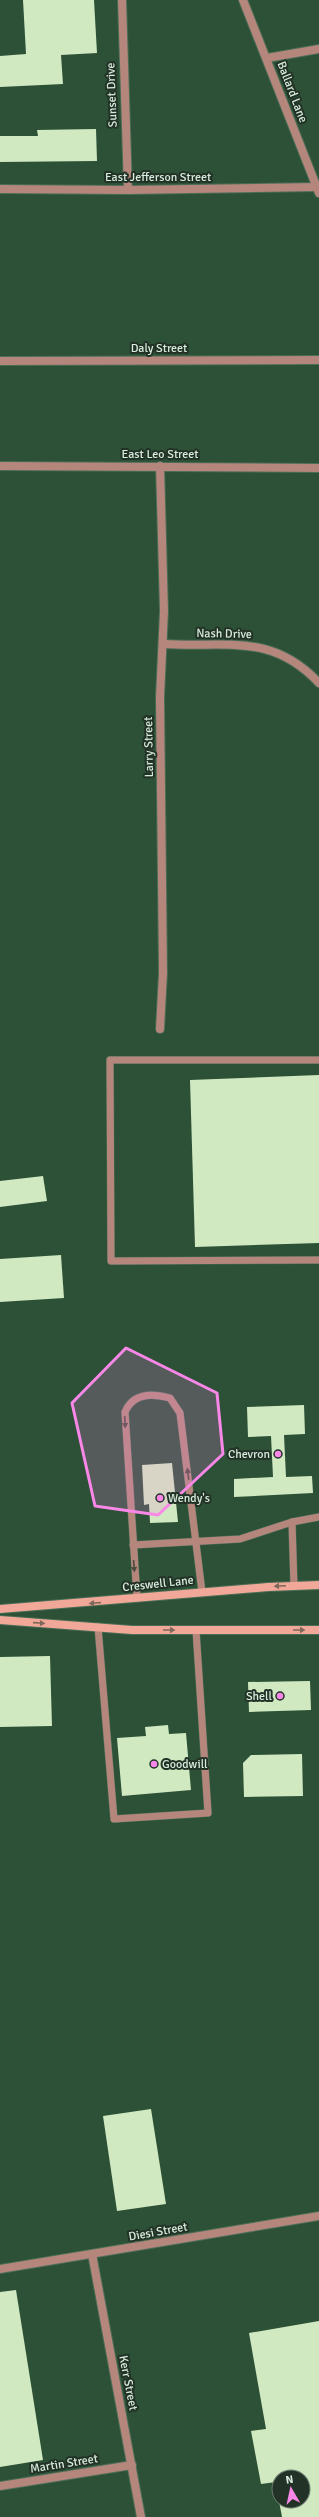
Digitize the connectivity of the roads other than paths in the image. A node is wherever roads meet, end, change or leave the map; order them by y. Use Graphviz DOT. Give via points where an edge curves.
graph roads {
  1 [pos="122,0"];
  2 [pos="242,0"];
  3 [pos="319,49"];
  4 [pos="266,58"];
  5 [pos="0,189"];
  6 [pos="128,190"];
  7 [pos="318,190"];
  8 [pos="319,360"];
  9 [pos="0,361"];
  10 [pos="0,466"];
  11 [pos="160,466"];
  12 [pos="319,468"];
  13 [pos="164,644"];
  14 [pos="319,684"];
  15 [pos="160,1029"];
  16 [pos="319,1060"];
  17 [pos="319,1260"];
  18 [pos="319,1517"];
  19 [pos="292,1522"];
  20 [pos="195,1541"];
  21 [pos="133,1545"];
  22 [pos="319,1585"];
  23 [pos="294,1586"];
  24 [pos="202,1592"];
  25 [pos="137,1598"];
  26 [pos="0,1609"];
  27 [pos="0,1620"];
  28 [pos="98,1627"];
  29 [pos="196,1630"];
  30 [pos="319,1630"];
  31 [pos="319,2216"];
  32 [pos="92,2254"];
  33 [pos="0,2269"];
  34 [pos="132,2465"];
  35 [pos="0,2486"];
  36 [pos="141,2517"];
  1 -- 6 [label="street, Sunset Drive"];
  2 -- 4 [label="street, Ballard Lane"];
  3 -- 4 [label="street"];
  4 -- 7 [label="street, Ballard Lane"];
  5 -- 6 [label="street, East Jefferson Street"];
  6 -- 7 [label="street, East Jefferson Street"];
  8 -- 9 [label="street, Daly Street"];
  10 -- 11 [label="street, East Leo Street"];
  11 -- 12 [label="street, East Leo Street"];
  11 -- 13 [label="street, Larry Street"];
  13 -- 14 [label="street, Nash Drive" via="243,645 265,648 285,656 303,668"];
  13 -- 15 [label="street, Larry Street" via="160,697 163,973"];
  16 -- 17 [label="lane" via="110,1060 111,1261"];
  18 -- 19 [label="lane"];
  19 -- 20 [label="lane" via="240,1539"];
  19 -- 23 [label="lane"];
  20 -- 21 [label="lane"];
  20 -- 21 [label="lane, one-way" via="180,1413 170,1398 157,1394 142,1395 129,1403 125,1412"];
  20 -- 24 [label="lane"];
  21 -- 25 [label="lane, one-way"];
  22 -- 23 [label="main road, Creswell Lane"];
  23 -- 24 [label="main road, Creswell Lane, one-way"];
  24 -- 25 [label="main road, Creswell Lane"];
  25 -- 26 [label="main road, Creswell Lane, one-way"];
  27 -- 28 [label="main road, one-way"];
  28 -- 29 [label="main road, one-way"];
  28 -- 29 [label="lane" via="114,1819 208,1813"];
  29 -- 30 [label="main road, one-way"];
  31 -- 32 [label="street, Diesi Street"];
  32 -- 33 [label="street, Diesi Street"];
  32 -- 34 [label="street, Kerr Street"];
  34 -- 35 [label="street, Martin Street"];
  34 -- 36 [label="street, Kerr Street"];
}
